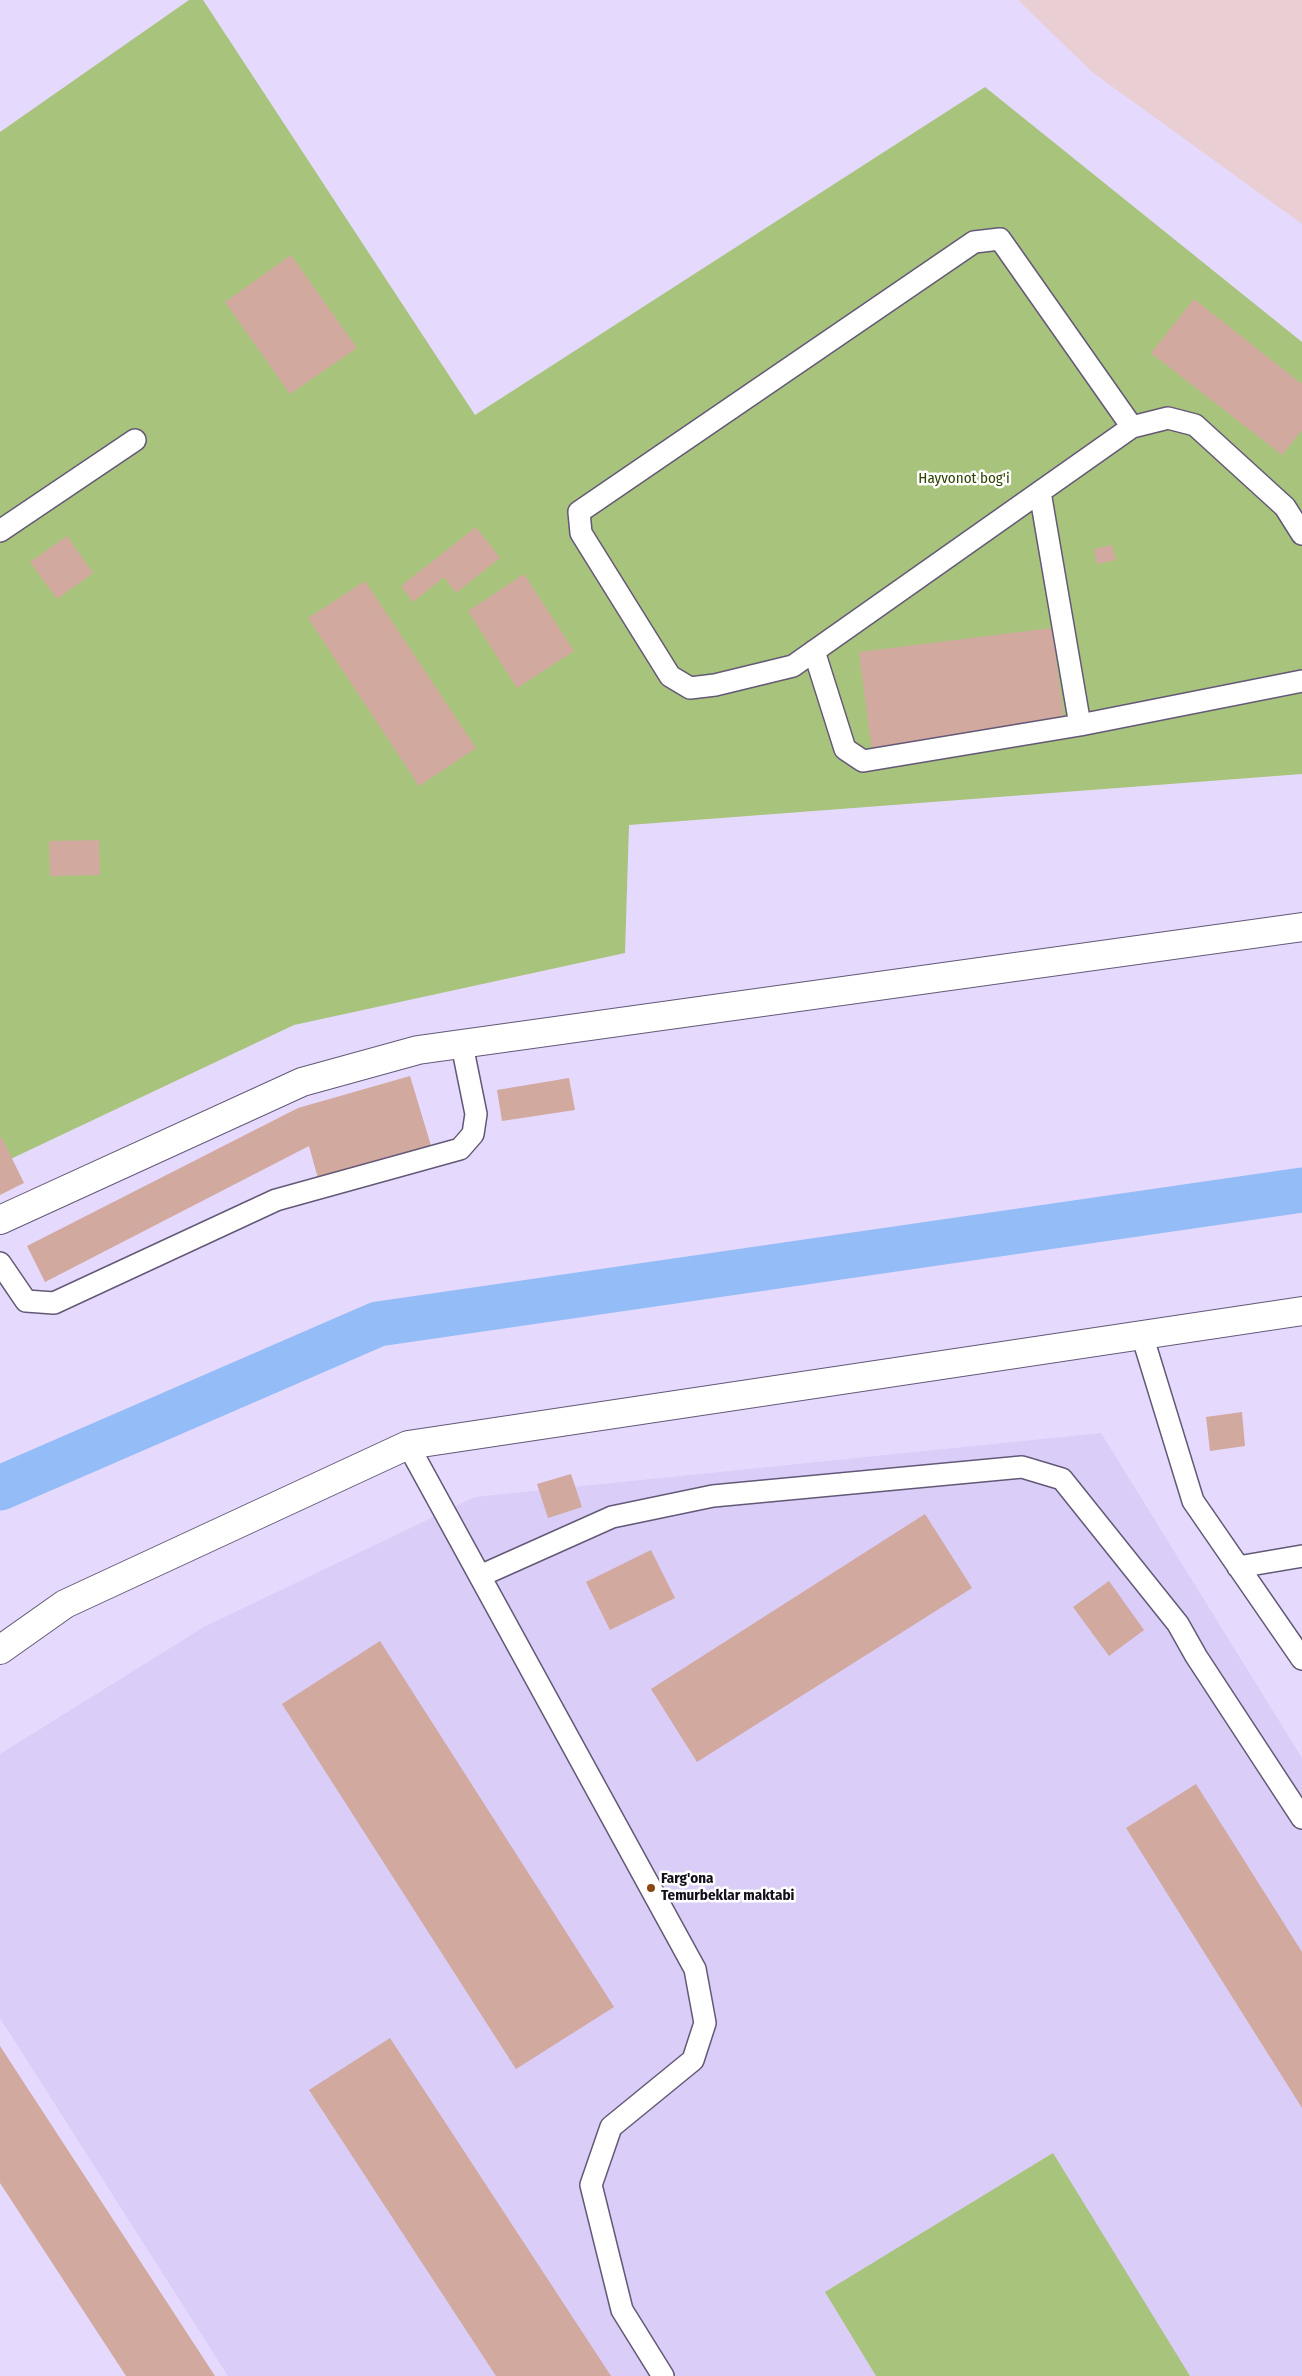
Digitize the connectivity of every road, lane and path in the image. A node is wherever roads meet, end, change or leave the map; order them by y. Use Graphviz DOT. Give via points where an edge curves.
graph roads {
  1 [pos="1132,427"];
  2 [pos="135,440"];
  3 [pos="1040,492"];
  4 [pos="0,530"];
  5 [pos="1302,534"];
  6 [pos="814,651"];
  7 [pos="1302,681"];
  8 [pos="1080,725"];
  9 [pos="1302,927"];
  10 [pos="462,1045"];
  11 [pos="0,1220"];
  12 [pos="0,1263"];
  13 [pos="1302,1311"];
  14 [pos="1142,1335"];
  15 [pos="408,1445"];
  16 [pos="1302,1556"];
  17 [pos="1238,1567"];
  18 [pos="480,1576"];
  19 [pos="0,1650"];
  20 [pos="1302,1659"];
  21 [pos="1302,1818"];
  22 [pos="663,2376"];
  1 -- 3 [label="lane"];
  1 -- 5 [label="lane" via="1168,418 1195,425 1285,507"];
  1 -- 6 [label="lane" via="1000,239 974,242 579,512 581,533 670,676 690,688 793,666"];
  2 -- 4 [label="lane"];
  3 -- 6 [label="lane"];
  3 -- 8 [label="lane"];
  6 -- 8 [label="lane" via="846,749 863,761"];
  7 -- 8 [label="lane"];
  9 -- 10 [label="street"];
  10 -- 11 [label="street" via="418,1050 302,1082"];
  10 -- 12 [label="lane" via="476,1114 473,1134 460,1149 276,1200 54,1303 26,1301"];
  13 -- 14 [label="street"];
  14 -- 15 [label="street"];
  14 -- 17 [label="lane" via="1193,1501"];
  15 -- 18 [label="lane"];
  15 -- 19 [label="street" via="66,1604"];
  16 -- 17 [label="lane"];
  17 -- 20 [label="lane"];
  18 -- 21 [label="lane" via="612,1517 713,1496 1022,1467 1062,1479 1178,1624"];
  18 -- 22 [label="lane" via="695,1969 705,2023 692,2060 611,2127 591,2185 622,2310"];
}
